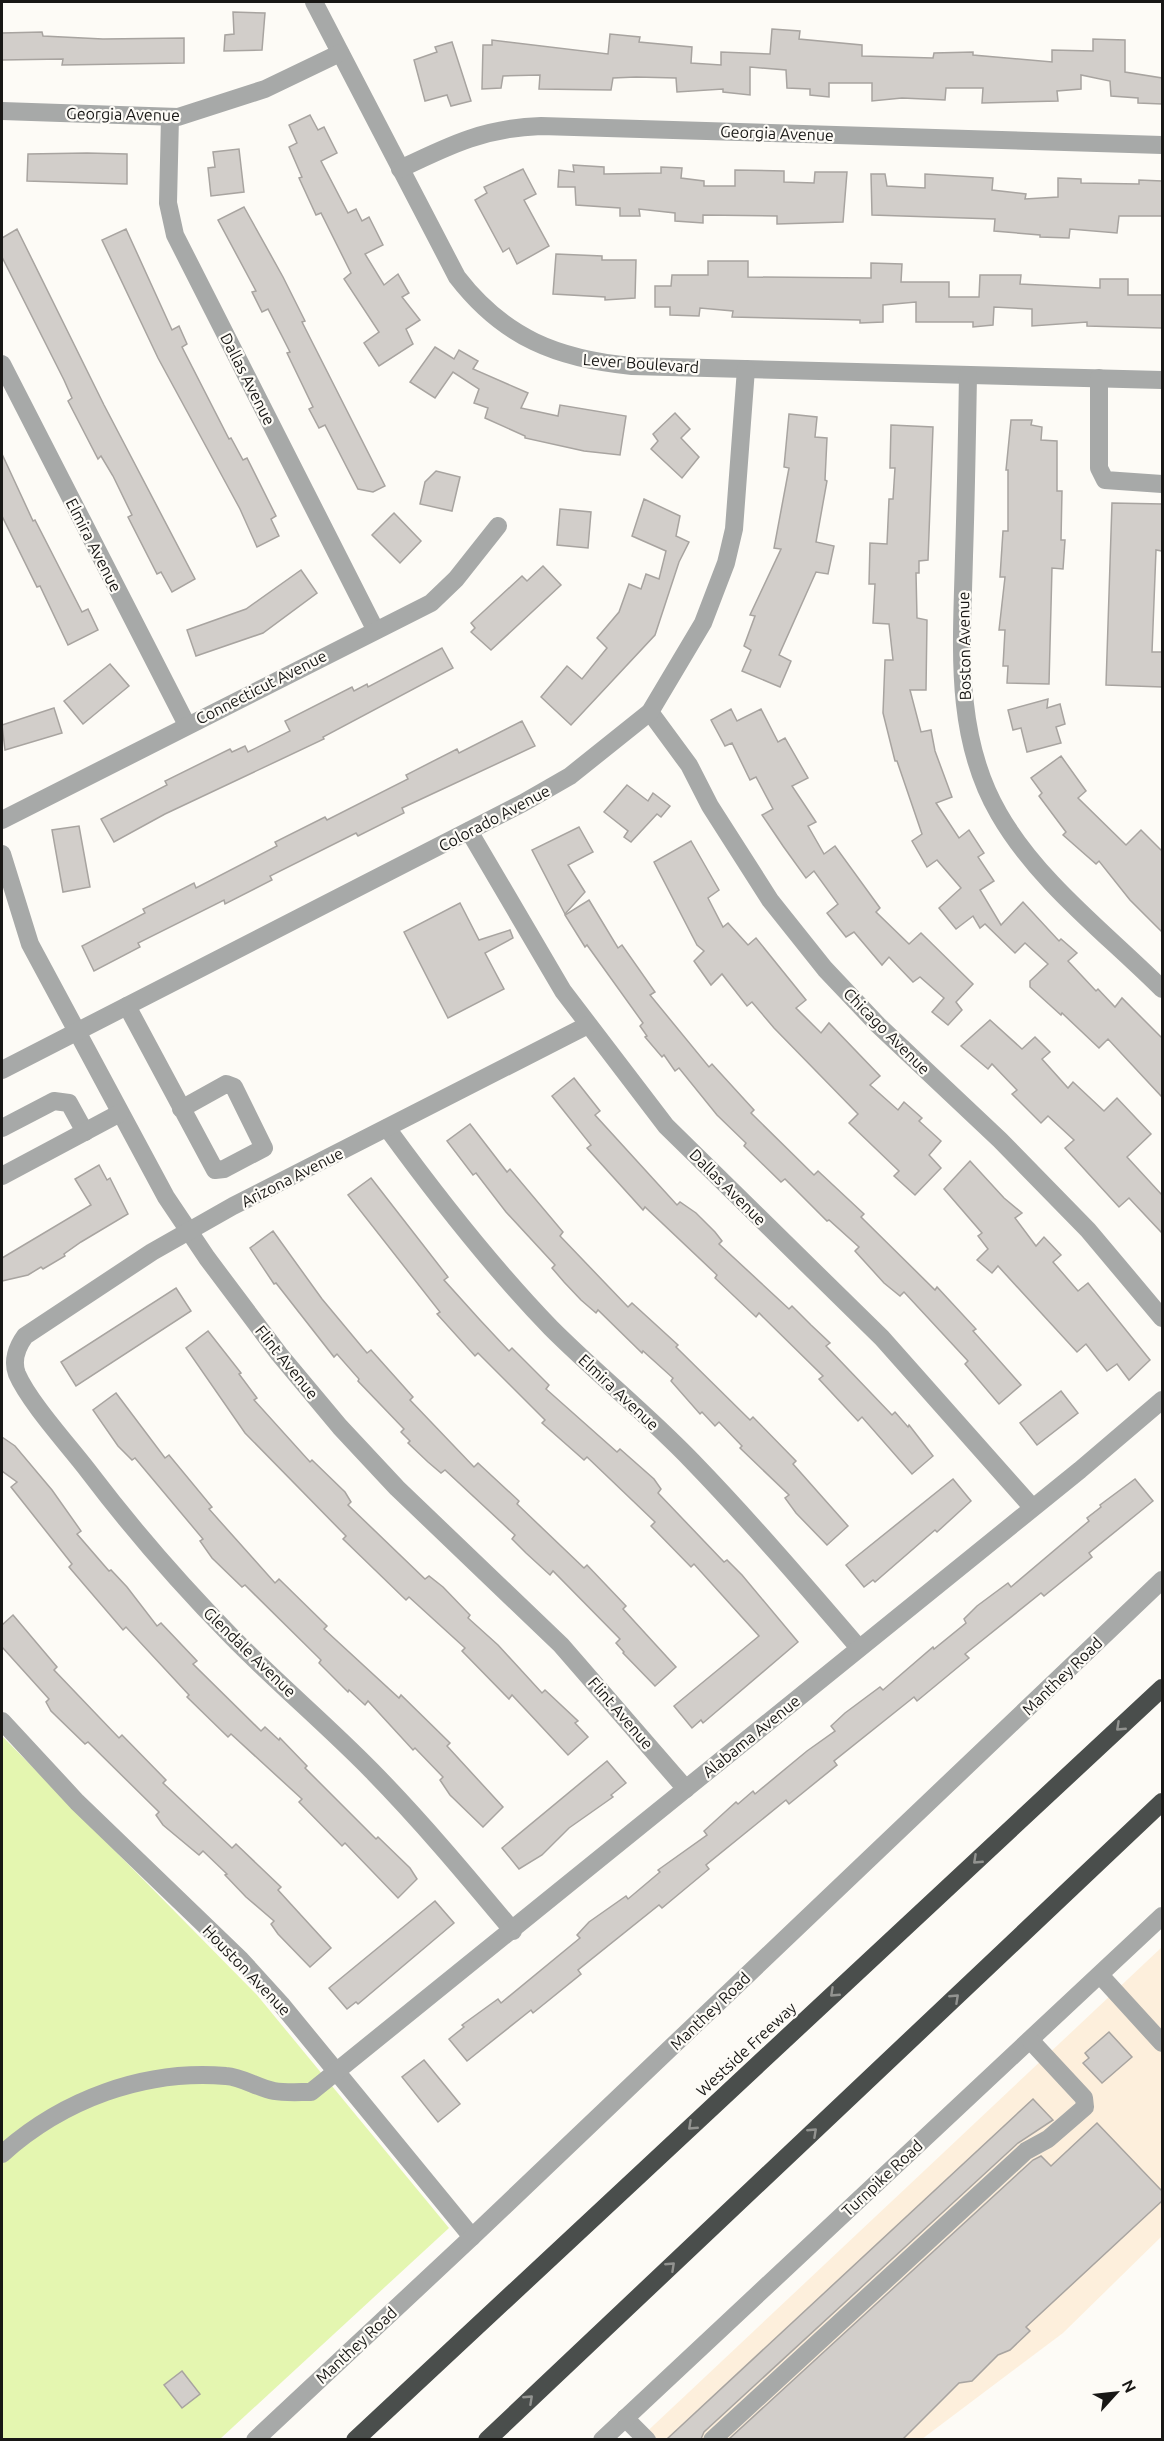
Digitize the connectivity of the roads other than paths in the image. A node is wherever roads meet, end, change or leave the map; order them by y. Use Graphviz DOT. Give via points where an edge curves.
graph roads {
  1 [pos="314,2"];
  2 [pos="340,53"];
  3 [pos="2,111"];
  4 [pos="170,117"];
  5 [pos="1162,145"];
  6 [pos="400,169"];
  7 [pos="2,364"];
  8 [pos="746,369"];
  9 [pos="969,375"];
  10 [pos="1099,378"];
  11 [pos="1162,380"];
  12 [pos="1162,484"];
  13 [pos="498,526"];
  14 [pos="375,629"];
  15 [pos="650,712"];
  16 [pos="187,725"];
  17 [pos="2,820"];
  18 [pos="469,831"];
  19 [pos="2,854"];
  20 [pos="1162,989"];
  21 [pos="127,1006"];
  22 [pos="588,1025"];
  23 [pos="75,1032"];
  24 [pos="2,1070"];
  25 [pos="181,1109"];
  26 [pos="120,1113"];
  27 [pos="2,1128"];
  28 [pos="387,1128"];
  29 [pos="85,1132"];
  30 [pos="2,1176"];
  31 [pos="188,1232"];
  32 [pos="1162,1318"];
  33 [pos="16,1355"];
  34 [pos="1162,1400"];
  35 [pos="1032,1508"];
  36 [pos="1162,1580"];
  37 [pos="859,1648"];
  38 [pos="1162,1688"];
  39 [pos="2,1721"];
  40 [pos="686,1789"];
  41 [pos="1162,1802"];
  42 [pos="1162,1916"];
  43 [pos="513,1930"];
  44 [pos="1100,1975"];
  45 [pos="1030,2040"];
  46 [pos="1162,2043"];
  47 [pos="338,2072"];
  48 [pos="2,2154"];
  49 [pos="472,2237"];
  50 [pos="625,2418"];
  51 [pos="255,2439"];
  52 [pos="355,2439"];
  53 [pos="487,2439"];
  54 [pos="602,2439"];
  55 [pos="647,2439"];
  56 [pos="712,2439"];
  1 -- 2 [label="street, Lever Boulevard"];
  2 -- 4 [label="street, Georgia Avenue" via="265,89 207,110"];
  2 -- 6 [label="street, Lever Boulevard"];
  3 -- 4 [label="street, Georgia Avenue"];
  4 -- 14 [label="street, Dallas Avenue" via="168,203 175,235"];
  5 -- 6 [label="street, Georgia Avenue" via="530,127 486,132"];
  6 -- 8 [label="street, Lever Boulevard" via="457,277 489,314 522,336 563,355 594,362"];
  7 -- 16 [label="street, Elmira Avenue"];
  8 -- 9 [label="street, Lever Boulevard"];
  8 -- 15 [label="street, Colorado Avenue" via="738,488 726,563 703,623"];
  9 -- 10 [label="street, Lever Boulevard"];
  9 -- 20 [label="street, Boston Avenue" via="962,665 965,717 976,761 999,814 1027,856"];
  10 -- 11 [label="street, Lever Boulevard"];
  10 -- 12 [label="street" via="1099,468 1105,480"];
  13 -- 14 [label="street, Connecticut Avenue" via="440,596"];
  14 -- 16 [label="street, Connecticut Avenue"];
  15 -- 18 [label="street, Colorado Avenue" via="570,776"];
  15 -- 32 [label="street, Chicago Avenue" via="689,765 770,900 825,969 1088,1230"];
  16 -- 17 [label="street, Connecticut Avenue"];
  18 -- 21 [label="street, Colorado Avenue"];
  18 -- 22 [label="street, Dallas Avenue" via="563,990"];
  19 -- 23 [label="street, Flint Avenue" via="30,944"];
  21 -- 23 [label="street, Colorado Avenue"];
  21 -- 25 [label="street"];
  22 -- 28 [label="street, Arizona Avenue"];
  22 -- 35 [label="street, Dallas Avenue" via="666,1126 882,1338"];
  23 -- 24 [label="street, Colorado Avenue"];
  23 -- 26 [label="street, Flint Avenue"];
  25 -- 25 [label="street" via="215,1170 264,1148 234,1087 226,1084"];
  26 -- 29 [label="street"];
  26 -- 31 [label="street, Flint Avenue"];
  27 -- 29 [label="street" via="54,1101 69,1102"];
  28 -- 31 [label="street, Arizona Avenue"];
  28 -- 37 [label="street, Elmira Avenue" via="502,1275 552,1328 692,1460"];
  29 -- 30 [label="street"];
  31 -- 33 [label="street, Arizona Avenue" via="50,1318 25,1336"];
  31 -- 40 [label="street, Flint Avenue" via="279,1354 340,1426 398,1488 561,1645"];
  33 -- 43 [label="street, Glendale Avenue" via="17,1374 39,1406 180,1582 387,1787"];
  34 -- 35 [label="street, Alabama Avenue"];
  35 -- 37 [label="street, Alabama Avenue"];
  36 -- 49 [label="street, Manthey Road"];
  37 -- 40 [label="street, Alabama Avenue"];
  38 -- 52 [label="highway, Westside Freeway, one-way"];
  39 -- 47 [label="street, Houston Avenue" via="77,1802 241,1960"];
  40 -- 43 [label="street, Alabama Avenue"];
  53 -- 41 [label="highway, one-way"];
  42 -- 44 [label="street, Turnpike Road"];
  43 -- 47 [label="street, Alabama Avenue"];
  44 -- 45 [label="street, Turnpike Road"];
  44 -- 46 [label="street"];
  45 -- 50 [label="street, Turnpike Road"];
  45 -- 56 [label="street" via="1084,2098 1085,2107 1048,2139 1026,2151"];
  47 -- 48 [label="street, Alabama Avenue" via="311,2092 275,2091 228,2076 170,2075 124,2086 62,2109"];
  47 -- 49 [label="street, Houston Avenue"];
  49 -- 51 [label="street, Manthey Road"];
  50 -- 54 [label="street, Turnpike Road"];
  50 -- 55 [label="street"];
}
